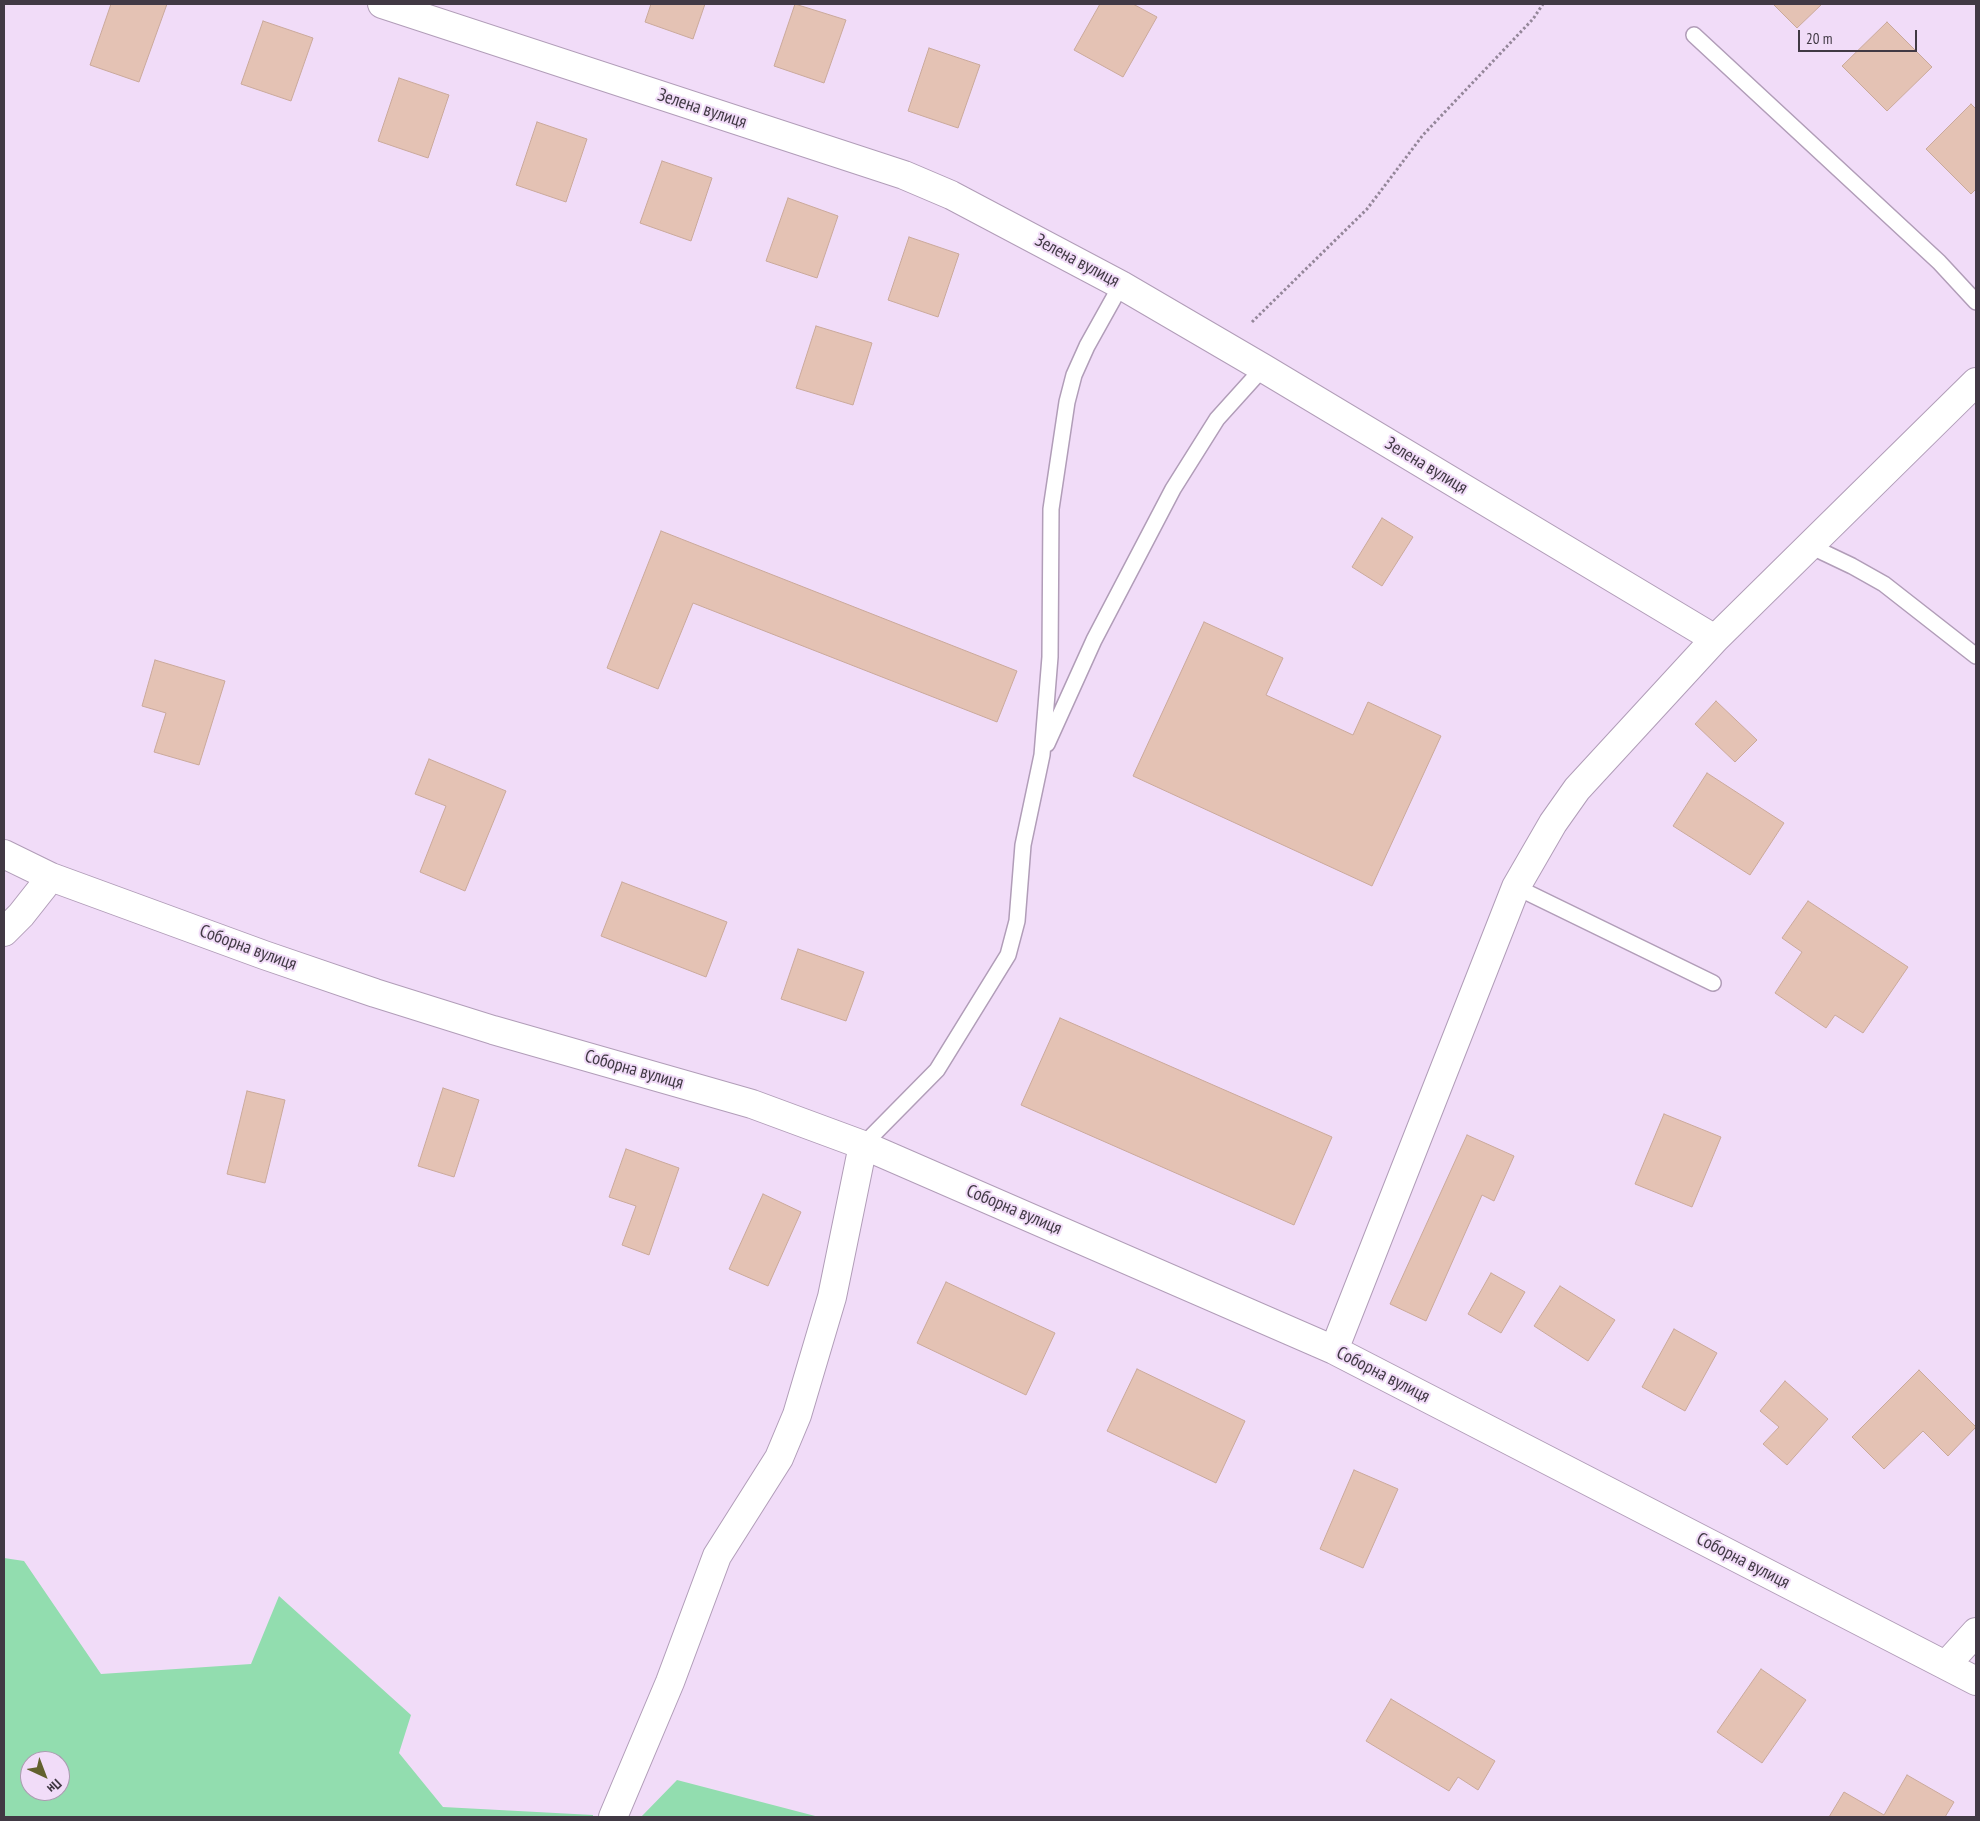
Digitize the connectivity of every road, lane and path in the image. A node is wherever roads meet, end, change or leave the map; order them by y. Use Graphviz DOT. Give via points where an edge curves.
graph roads {
  1 [pos="382,4"];
  2 [pos="1543,4"];
  3 [pos="1694,36"];
  4 [pos="1121,284"];
  5 [pos="1976,302"];
  6 [pos="1227,346"];
  7 [pos="1263,368"];
  8 [pos="1976,382"];
  9 [pos="1810,546"];
  10 [pos="1715,639"];
  11 [pos="1976,656"];
  12 [pos="1042,755"];
  13 [pos="4,854"];
  14 [pos="52,877"];
  15 [pos="1516,887"];
  16 [pos="4,932"];
  17 [pos="1713,983"];
  18 [pos="862,1144"];
  19 [pos="1334,1350"];
  20 [pos="1976,1632"];
  21 [pos="1946,1665"];
  22 [pos="1976,1681"];
  23 [pos="614,1814"];
  1 -- 4 [label="street, Зелена вулиця" via="904,175 951,195"];
  2 -- 6 [label="path" via="1533,19 1423,135 1367,209"];
  3 -- 5 [label="lane" via="1939,262"];
  4 -- 6 [label="street, Зелена вулиця"];
  4 -- 12 [label="lane" via="1087,346 1067,402 1052,509 1050,657"];
  6 -- 7 [label="street, Зелена вулиця"];
  7 -- 10 [label="street, Зелена вулиця"];
  7 -- 12 [label="lane" via="1217,420 1172,489 1094,640"];
  8 -- 9 [label="street"];
  9 -- 10 [label="street"];
  9 -- 11 [label="lane" via="1884,584"];
  10 -- 15 [label="street" via="1577,790 1553,823"];
  12 -- 18 [label="lane" via="1023,845 1017,921 1008,955 937,1070"];
  13 -- 14 [label="street, Соборна вулиця"];
  14 -- 16 [label="street"];
  14 -- 18 [label="street, Соборна вулиця" via="375,993 752,1104"];
  15 -- 17 [label="lane"];
  15 -- 19 [label="street"];
  18 -- 19 [label="street, Соборна вулиця"];
  18 -- 23 [label="street" via="832,1297 797,1416 779,1458 717,1556 670,1682"];
  19 -- 21 [label="street, Соборна вулиця"];
  20 -- 21 [label="street"];
  21 -- 22 [label="street, Соборна вулиця"];
}
